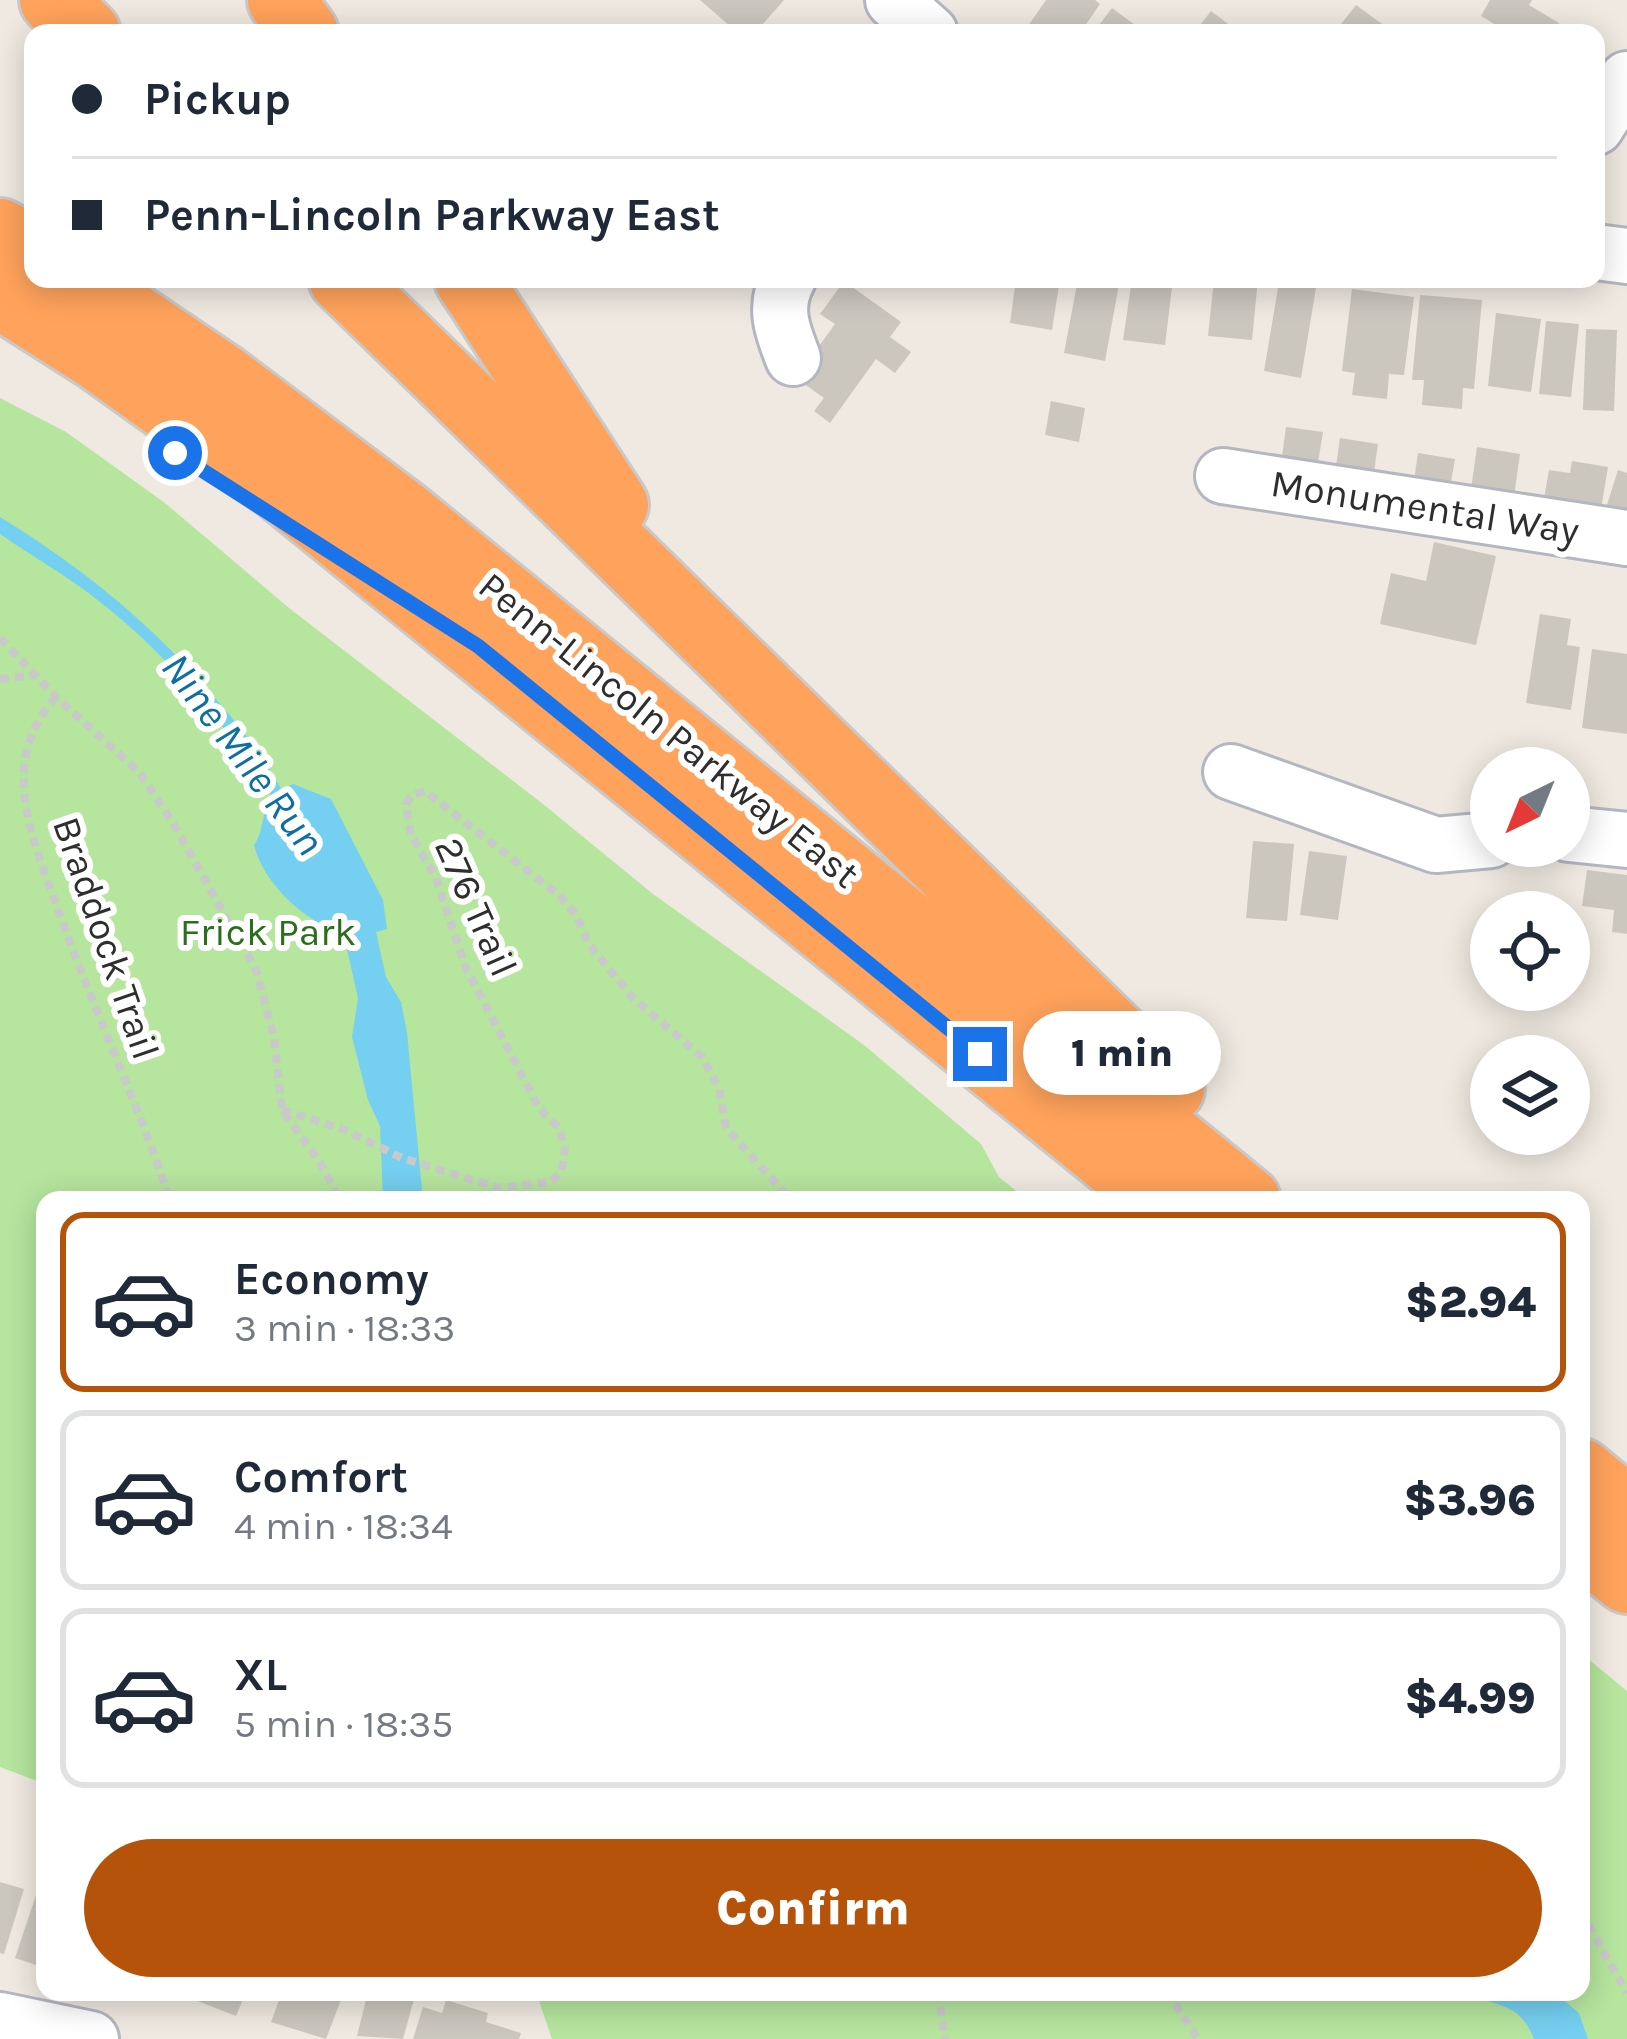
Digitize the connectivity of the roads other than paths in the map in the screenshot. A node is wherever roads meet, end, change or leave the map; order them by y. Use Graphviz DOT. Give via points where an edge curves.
graph roads {
  1 [pos="53,0"];
  2 [pos="78,24"];
  3 [pos="1627,79"];
  4 [pos="1605,113"];
  5 [pos="89,288"];
  6 [pos="351,288"];
  7 [pos="473,288"];
  8 [pos="783,288"];
  9 [pos="0,296"];
  10 [pos="0,345"];
  11 [pos="793,358"];
  12 [pos="1223,476"];
  13 [pos="1627,538"];
  14 [pos="710,634"];
  15 [pos="478,646"];
  16 [pos="1231,772"];
  17 [pos="1590,836"];
  18 [pos="1627,840"];
  19 [pos="1470,843"];
  20 [pos="1149,1191"];
  21 [pos="1235,1191"];
  22 [pos="1277,1191"];
  23 [pos="1590,1479"];
  24 [pos="1627,1510"];
  25 [pos="1590,1550"];
  26 [pos="1627,1580"];
  27 [pos="0,2022"];
  28 [pos="92,2039"];
  1 -- 2 [label="highway"];
  3 -- 4 [label="street"];
  5 -- 21 [label="highway, Penn-Lincoln Parkway East" via="403,514"];
  6 -- 14 [label="highway"];
  7 -- 14 [label="highway"];
  8 -- 11 [label="street" via="779,316"];
  9 -- 15 [label="highway, Penn-Lincoln Parkway East" via="278,486"];
  10 -- 15 [label="highway"];
  12 -- 13 [label="street, Monumental Way"];
  14 -- 22 [label="highway"];
  15 -- 20 [label="highway, Penn-Lincoln Parkway East"];
  16 -- 19 [label="street" via="1436,845"];
  17 -- 18 [label="street"];
  23 -- 24 [label="highway"];
  25 -- 26 [label="highway"];
  27 -- 28 [label="street"];
}
